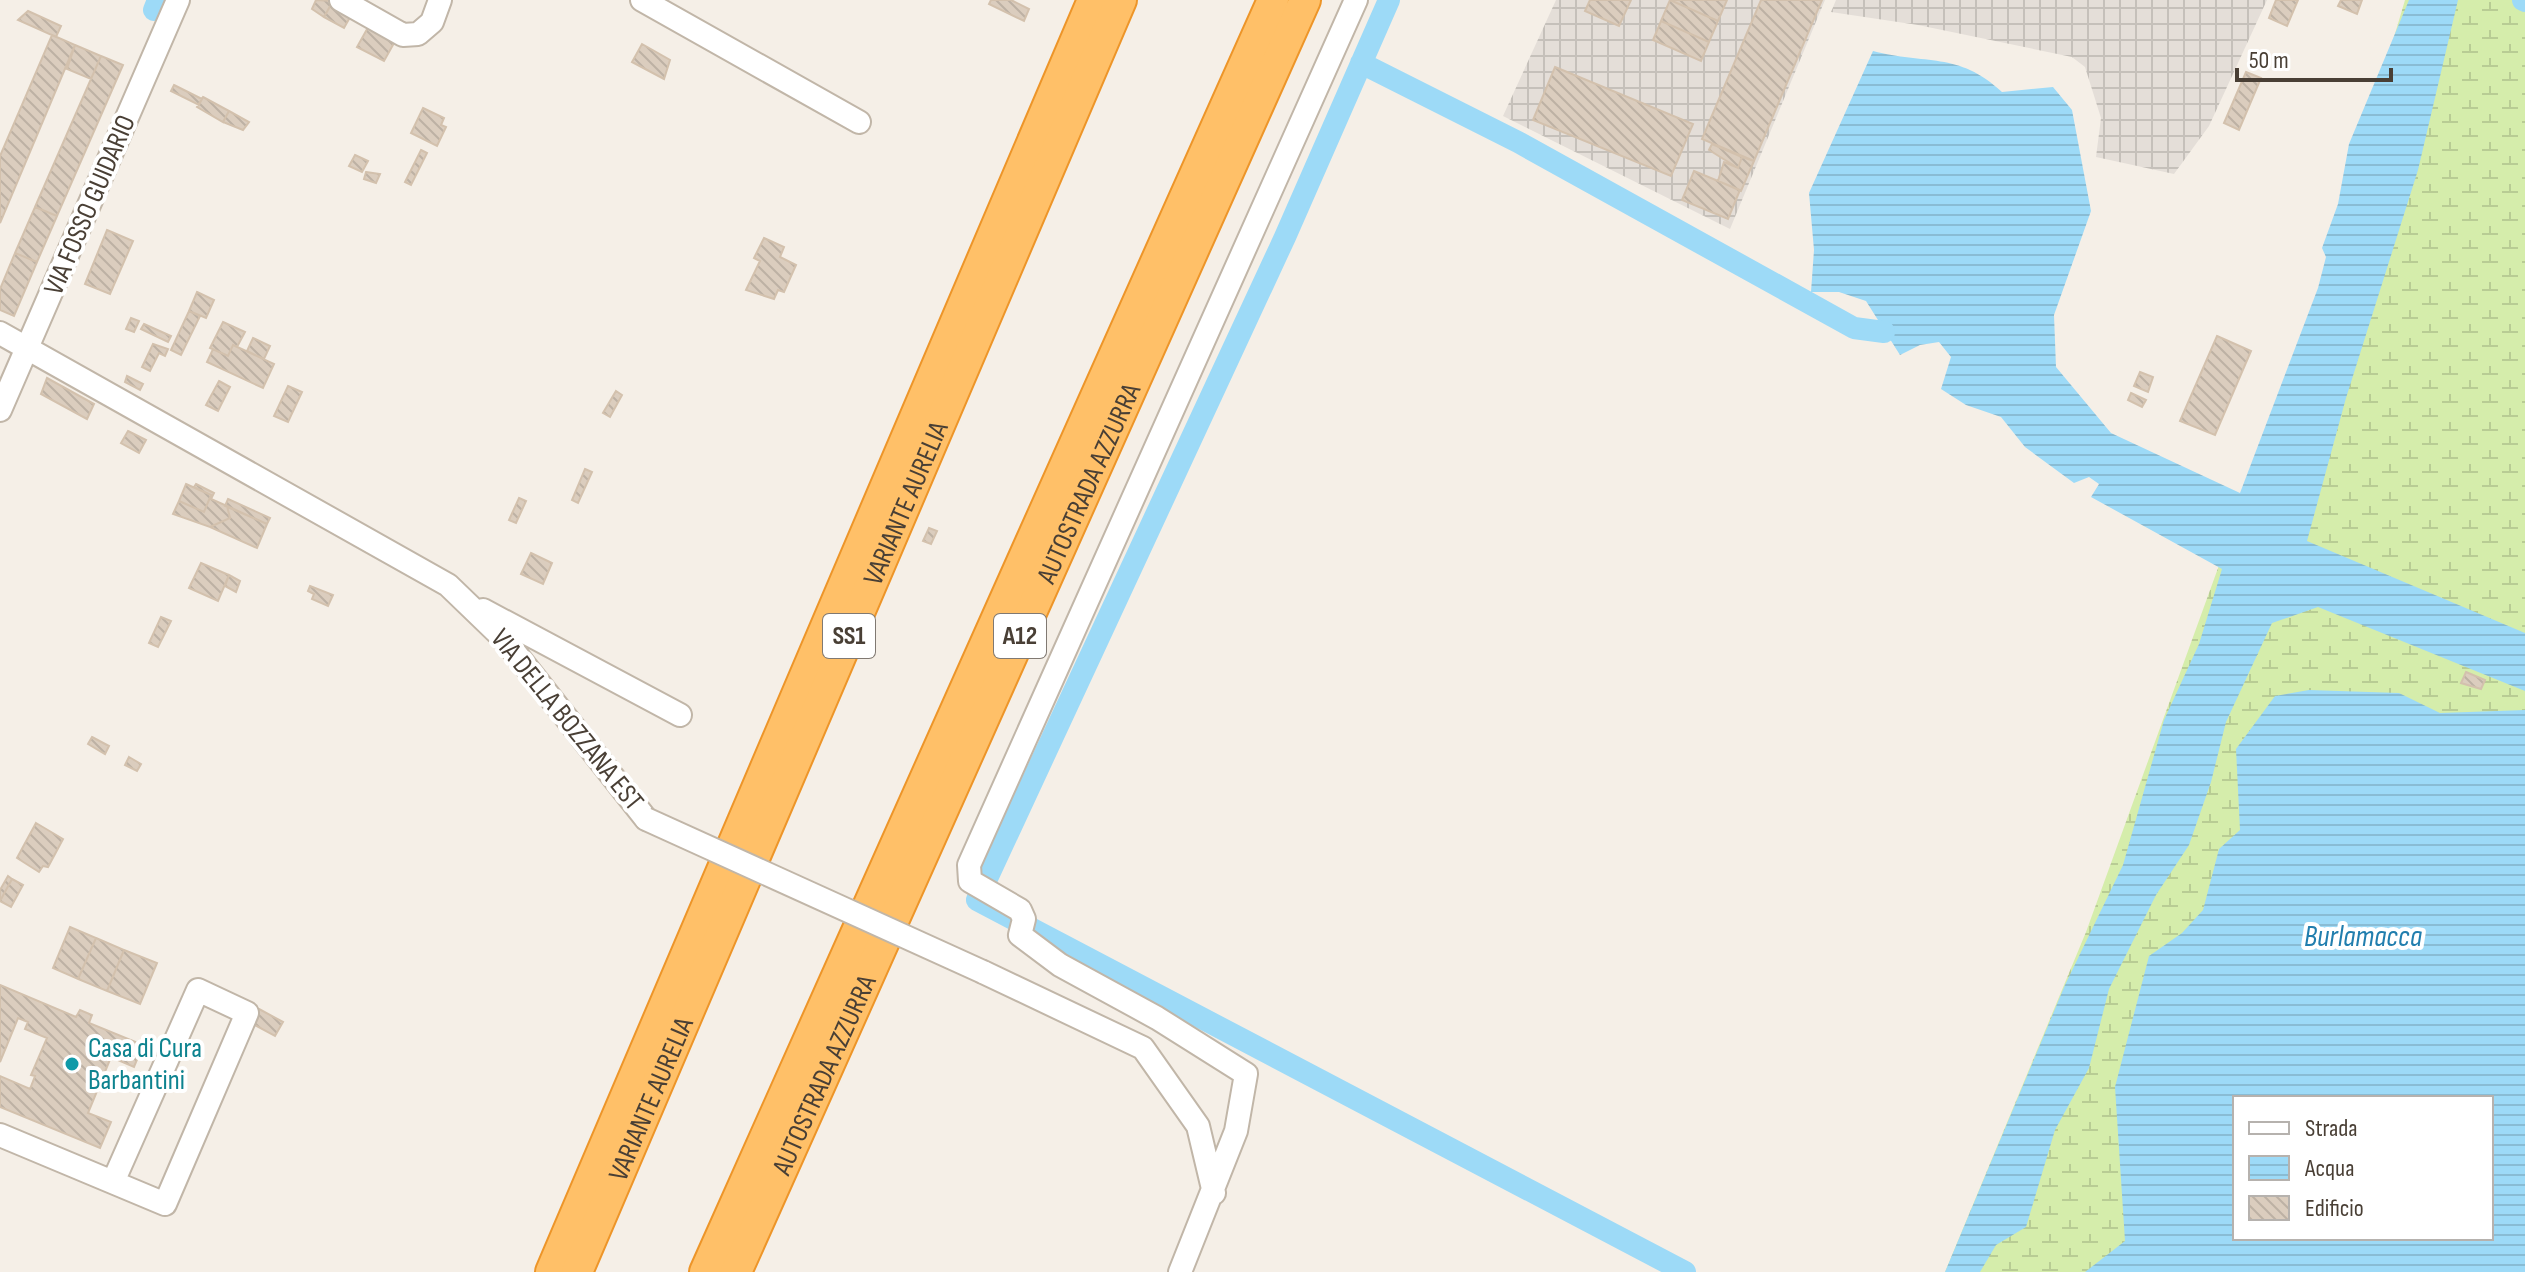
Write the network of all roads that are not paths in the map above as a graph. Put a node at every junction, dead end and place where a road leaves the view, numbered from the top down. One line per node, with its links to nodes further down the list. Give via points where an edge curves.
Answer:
1 (178, 0): 12 (street, VIA FOSSO GUIDARIO)
2 (341, 0): 3 (street, via 403,35 418,34 432,22)
3 (440, 0)
4 (642, 0): 10 (street)
5 (1093, 0): 19 (highway, VARIANTE AURELIA / SS1)
6 (1121, 0): 20 (highway, VARIANTE AURELIA / SS1)
7 (1273, 0): 21 (highway, AUTOSTRADA AZZURRA / A12)
8 (1305, 0): 22 (highway, AUTOSTRADA AZZURRA / A12)
9 (1356, 0): 18 (street, via 969,865 970,881 1020,910 1022,927 1060,965 1246,1074 1236,1131)
10 (859, 122)
11 (0, 333): 12 (street, VIA DELLA BOZZANA EST)
12 (29, 348): 13 (street, VIA FOSSO GUIDARIO); 14 (street, VIA DELLA BOZZANA EST, via 448,585)
13 (0, 410)
14 (471, 604): 15 (street); 18 (street, VIA DELLA BOZZANA EST, bridge, via 646,819 1143,1048 1198,1126)
15 (680, 715)
16 (0, 1135): 17 (street)
17 (113, 1182): 17 (street, via 165,1204 247,1013 198,990)
18 (1214, 1193): 23 (street)
19 (551, 1272)
20 (577, 1272)
21 (705, 1272)
22 (736, 1272)
23 (1180, 1272)

